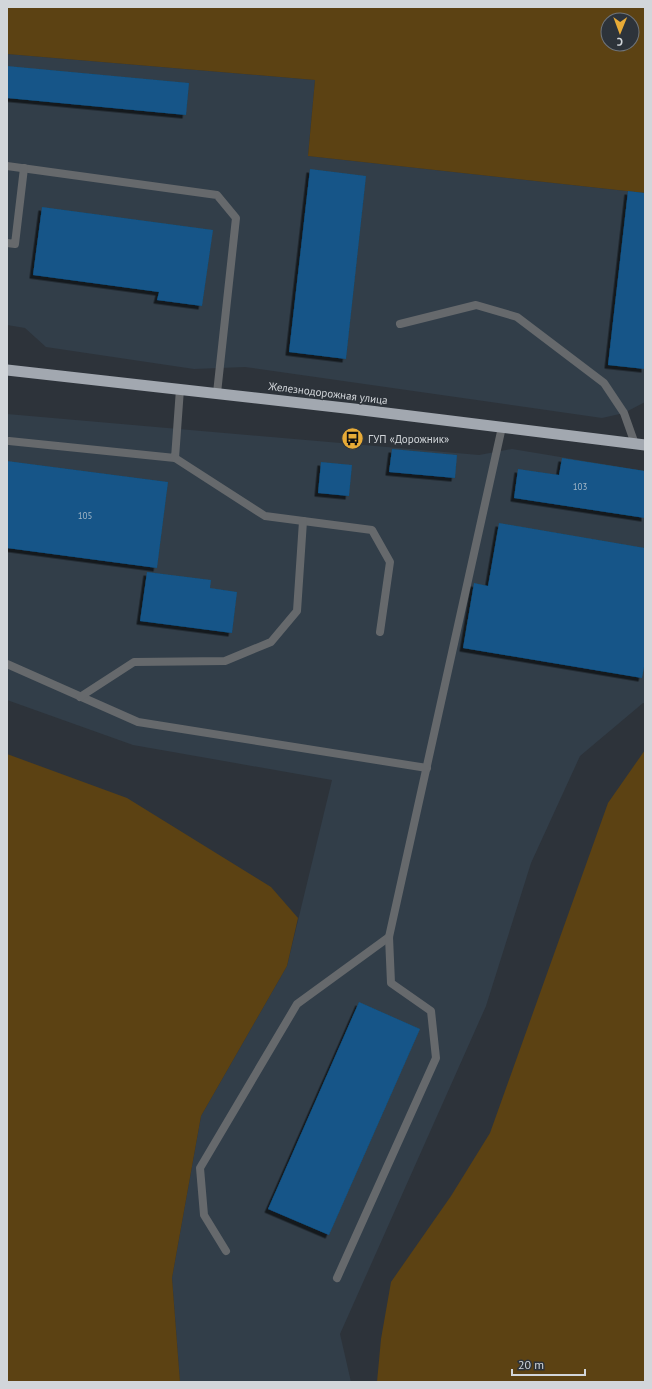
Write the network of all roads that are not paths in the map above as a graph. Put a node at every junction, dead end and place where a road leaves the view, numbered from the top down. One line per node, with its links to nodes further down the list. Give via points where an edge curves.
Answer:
1 (7, 166): 2 (lane)
2 (24, 168): 3 (lane, via 15,244); 7 (lane, via 217,195 236,218)
3 (7, 243)
4 (400, 324): 10 (lane, via 476,305 517,317 604,383 624,413)
5 (7, 370): 6 (highway, Железнодорожная улица)
6 (180, 389): 7 (highway, Железнодорожная улица); 11 (lane)
7 (217, 393): 8 (highway, Железнодорожная улица)
8 (502, 428): 10 (highway, Железнодорожная улица); 16 (lane)
9 (9, 441): 11 (lane)
10 (640, 445)
11 (175, 458): 12 (lane, via 265,516)
12 (303, 521): 13 (lane, via 372,530 390,562); 15 (lane, via 297,611 271,642 226,661 134,662)
13 (380, 632)
14 (7, 664): 15 (lane)
15 (80, 697): 16 (lane, via 138,722)
16 (427, 768): 17 (lane)
17 (390, 937): 18 (lane, via 297,1004 200,1168 204,1215); 19 (lane, via 391,983 431,1011 436,1058)
18 (226, 1251)
19 (337, 1278)

